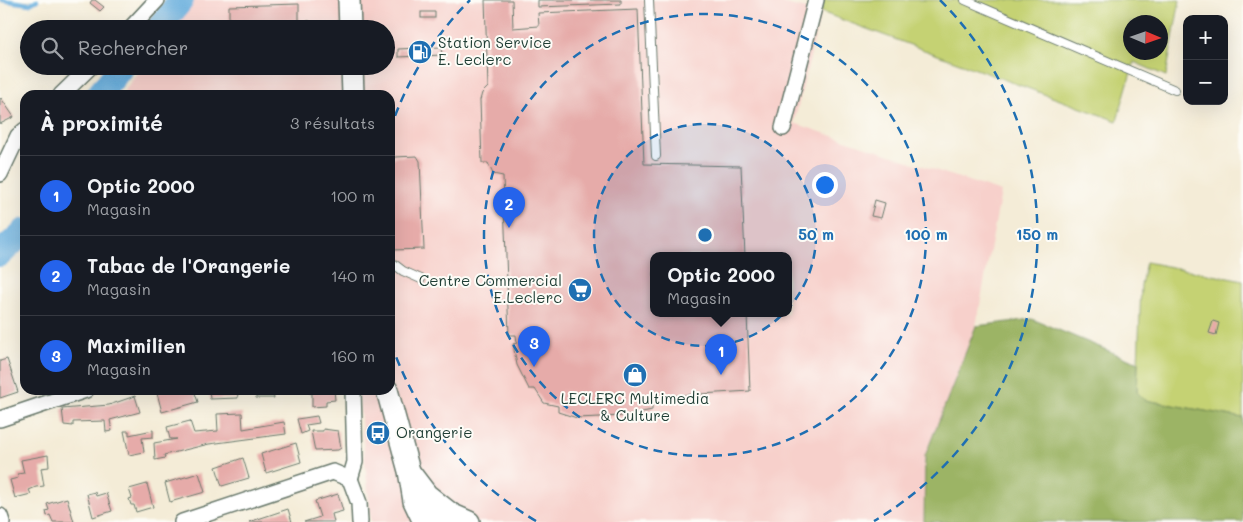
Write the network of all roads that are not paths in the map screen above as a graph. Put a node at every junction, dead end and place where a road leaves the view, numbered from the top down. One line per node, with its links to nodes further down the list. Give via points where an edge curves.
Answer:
1 (156, 0): 6 (street)
2 (349, 0): 7 (main road)
3 (649, 0): 15 (lane)
4 (816, 0): 13 (street)
5 (965, 0): 12 (lane)
6 (138, 20)
7 (350, 20)
8 (82, 75): 10 (street)
9 (352, 75): 11 (main road)
10 (66, 90)
11 (353, 90)
12 (1175, 90)
13 (783, 128)
14 (20, 134): 16 (street)
15 (656, 156)
16 (0, 174)
17 (395, 265): 18 (lane)
18 (421, 279)
19 (71, 395): 22 (street)
20 (353, 395): 24 (street, via 356,462)
21 (388, 395): 23 (main road)
22 (0, 418)
23 (409, 471): 26 (main road, via 427,495); 30 (main road, via 414,501)
24 (350, 479): 28 (street, via 333,472); 29 (street, via 358,502)
25 (0, 516): 27 (street)
26 (460, 518): 30 (main road, via 437,515)
27 (2, 522)
28 (182, 522)
29 (360, 522)
30 (425, 522)

